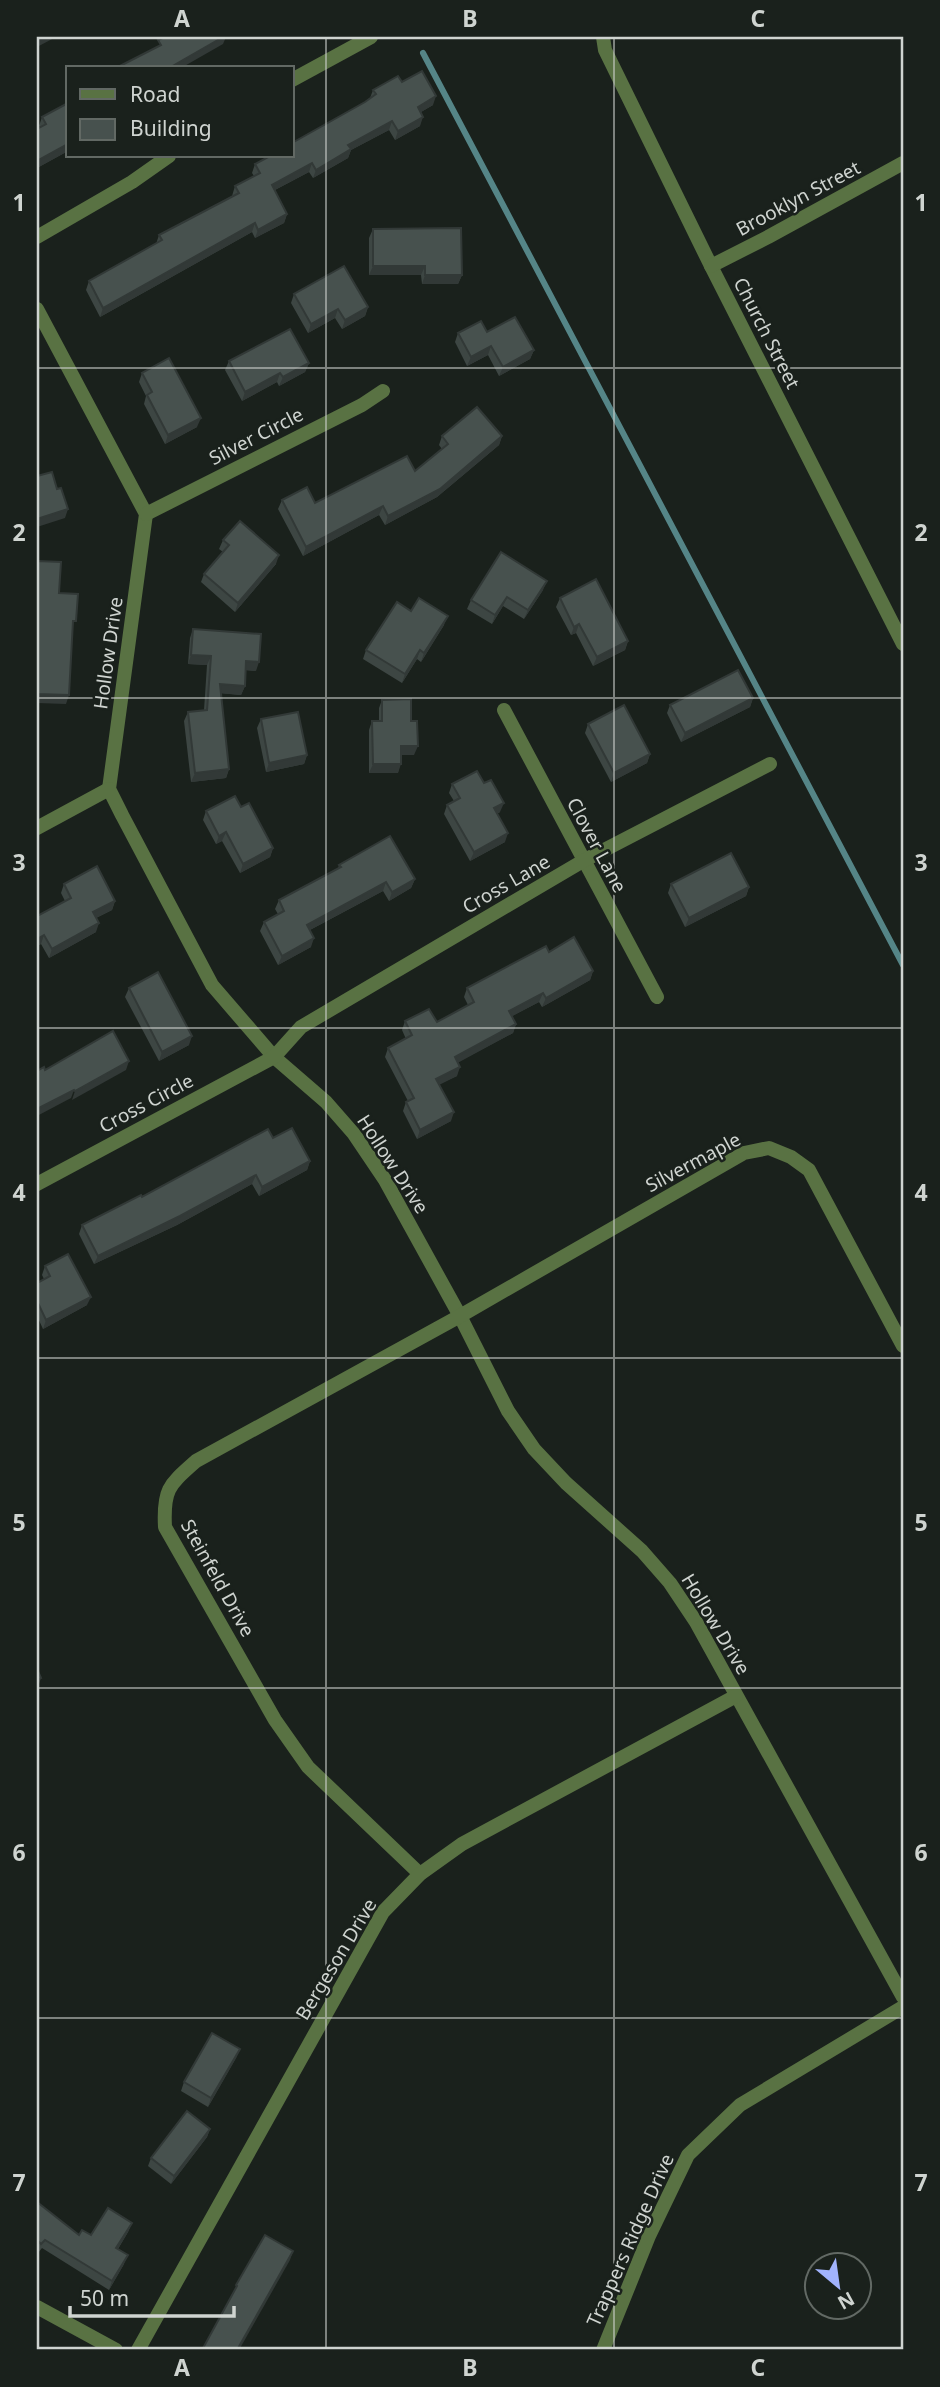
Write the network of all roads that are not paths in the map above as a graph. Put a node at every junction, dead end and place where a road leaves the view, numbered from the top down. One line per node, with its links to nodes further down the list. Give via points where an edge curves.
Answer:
1 (371, 37): 3 (street)
2 (603, 37): 7 (street, Church Street)
3 (294, 79)
4 (166, 158): 6 (street)
5 (903, 163): 7 (street, Brooklyn Street)
6 (37, 237)
7 (711, 265): 11 (street, Church Street)
8 (37, 309): 10 (street)
9 (383, 391): 10 (street, Silver Circle)
10 (146, 514): 14 (street, Hollow Drive)
11 (903, 644)
12 (504, 710): 16 (street, Clover Lane)
13 (770, 764): 16 (street, Cross Lane)
14 (109, 789): 15 (street); 18 (street, Hollow Drive, via 212,985)
15 (37, 828)
16 (583, 861): 17 (street, Clover Lane); 18 (street, Cross Lane, via 301,1027)
17 (657, 997)
18 (274, 1057): 19 (street, Cross Circle); 20 (street, Hollow Drive, via 355,1134)
19 (37, 1184)
20 (460, 1316): 21 (street, Silvermaple, via 744,1153 769,1148 809,1170); 22 (street, Hollow Drive, via 508,1411 534,1449 670,1583); 23 (street, Steinfeld Drive, via 196,1461 173,1482 164,1502 165,1527 282,1729 308,1766)
21 (903, 1346)
22 (736, 1696): 23 (street, Bergeson Drive, via 462,1844); 24 (street, Hollow Drive)
23 (420, 1874): 28 (street, Bergeson Drive, via 383,1912)
24 (903, 1997)
25 (903, 2007): 29 (street, Trappers Ridge Drive, via 740,2105 688,2155)
26 (37, 2307): 27 (street)
27 (116, 2350)
28 (138, 2350)
29 (603, 2350)

